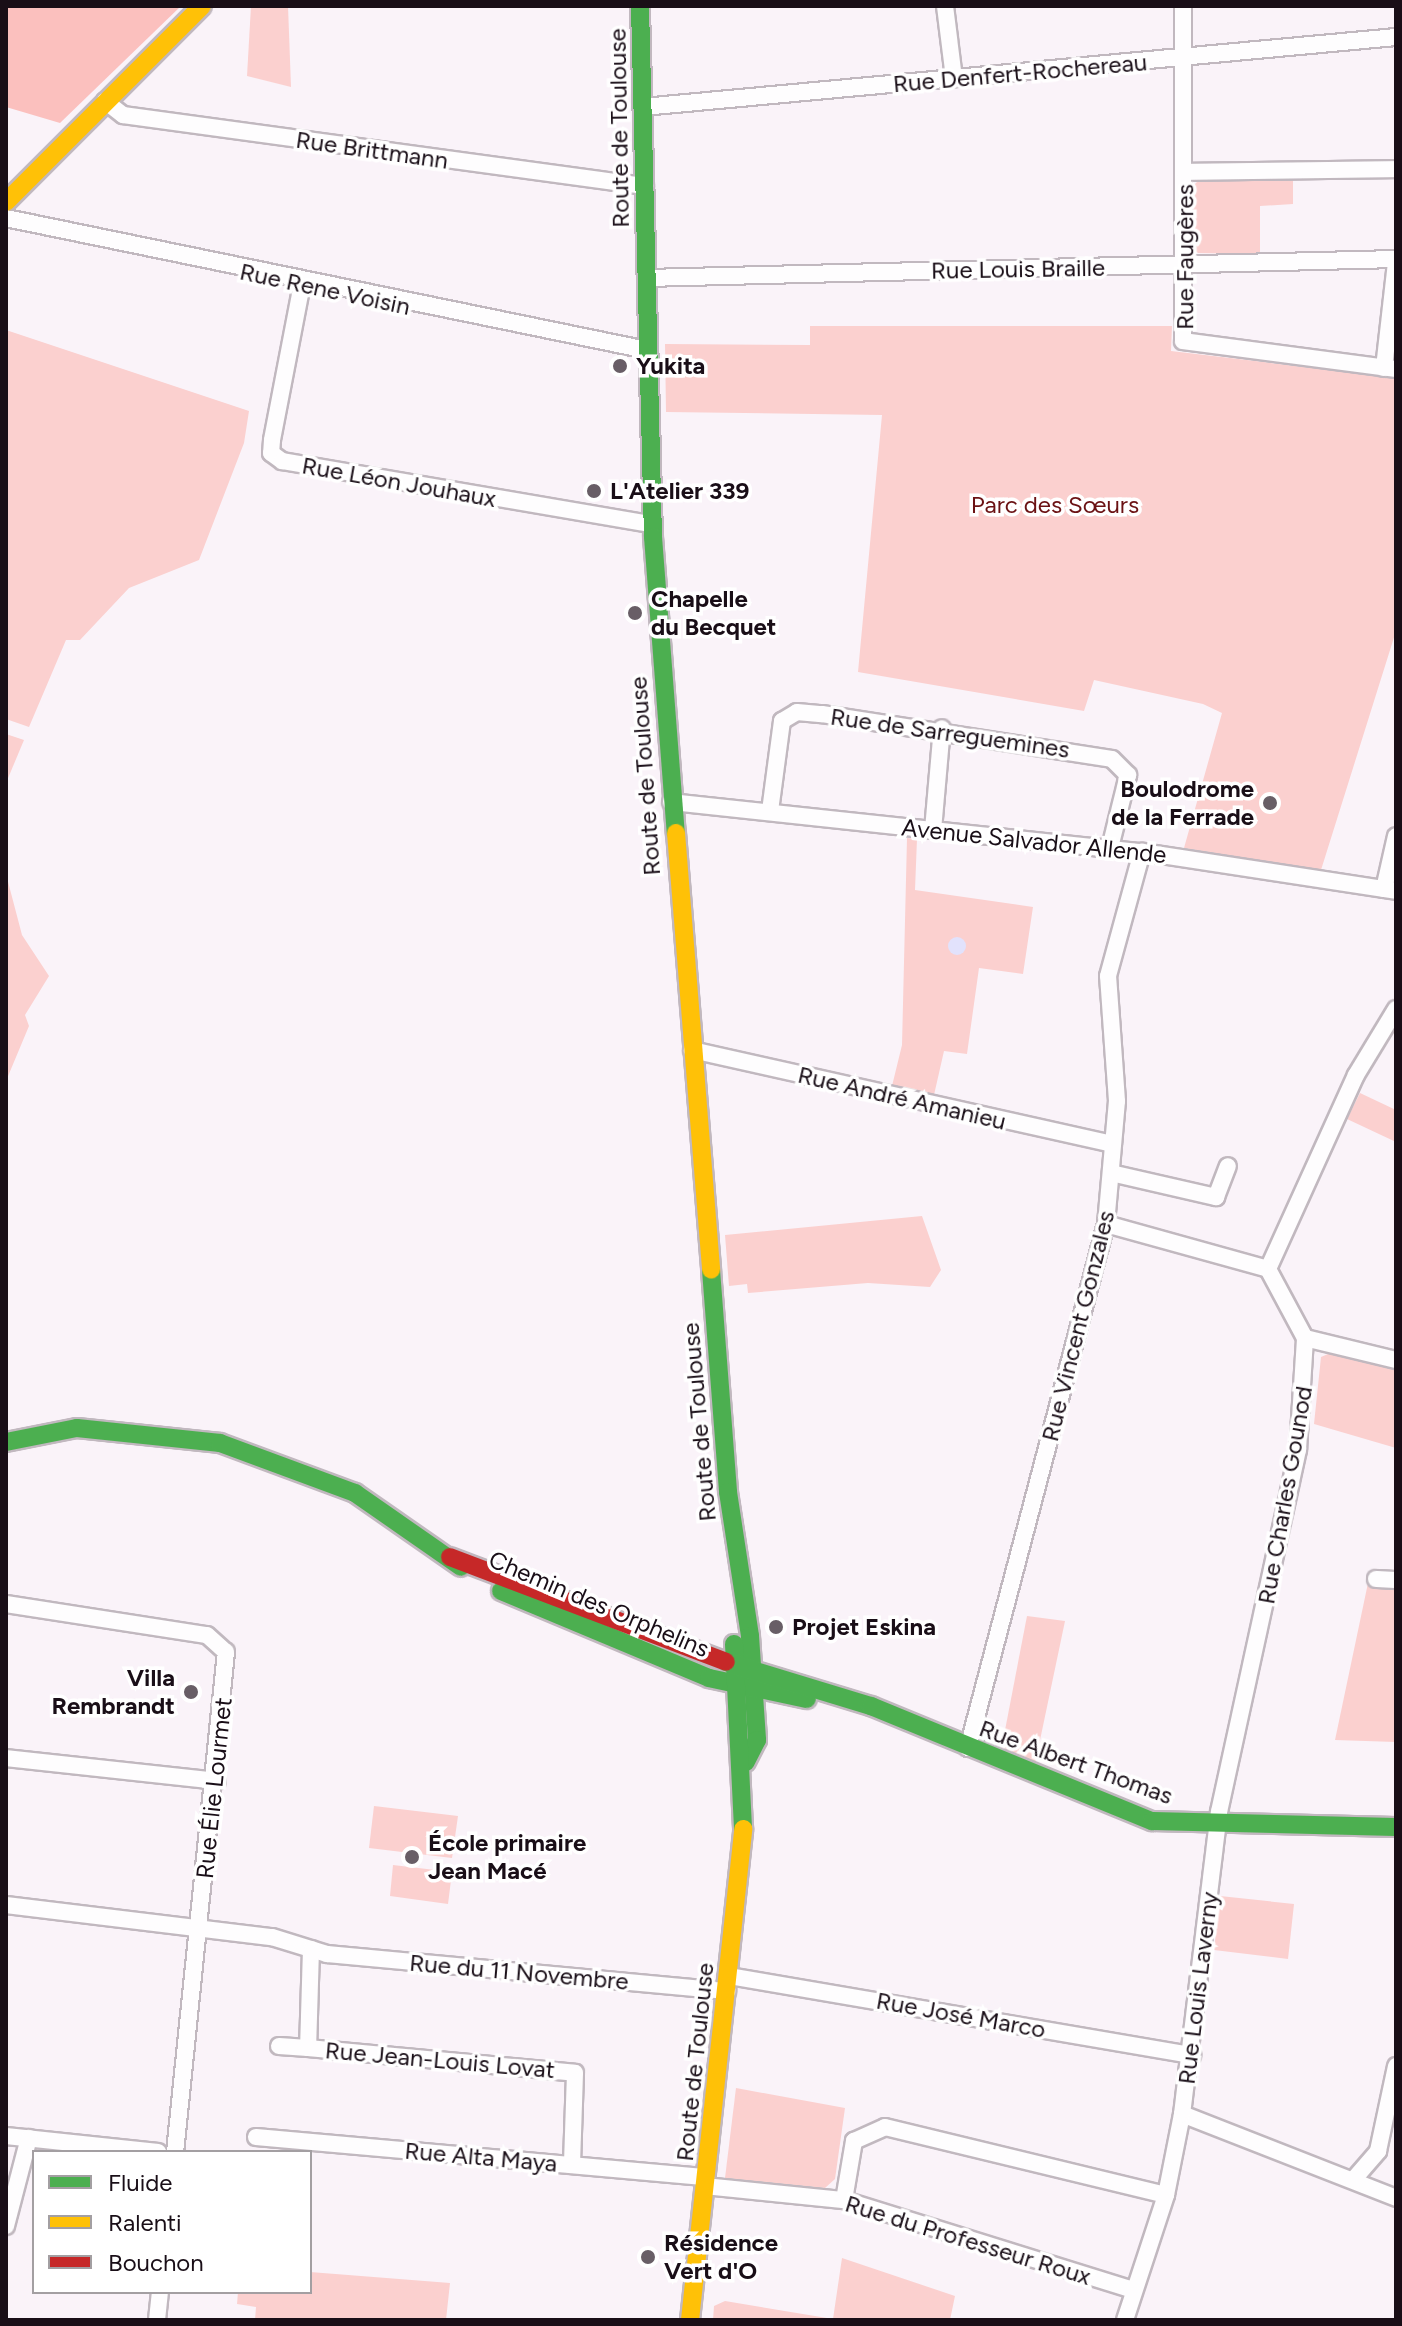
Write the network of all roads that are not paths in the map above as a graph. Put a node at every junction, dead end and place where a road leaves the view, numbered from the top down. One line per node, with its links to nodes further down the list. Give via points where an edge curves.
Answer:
1 (202, 6): 8 (main road)
2 (640, 6): 9 (main road, Route de Toulouse)
3 (945, 6): 7 (street)
4 (1183, 6): 6 (street, Rue Faugères)
5 (1396, 37): 6 (street, Rue Denfert-Rochereau)
6 (1184, 58): 7 (street, Rue Denfert-Rochereau); 11 (street, Rue Faugères)
7 (954, 78): 9 (street, Rue Denfert-Rochereau)
8 (105, 101): 12 (street, Rue Brittmann, via 123,115); 13 (main road)
9 (643, 107): 12 (main road, Route de Toulouse)
10 (1396, 169): 11 (street)
11 (1185, 172): 16 (street, Rue Faugères)
12 (645, 186): 17 (main road, Route de Toulouse)
13 (8, 196)
14 (6, 218): 18 (street, Rue Rene Voisin)
15 (1395, 261): 16 (street, Rue Louis Braille); 20 (street, Rue Louis Braille)
16 (1183, 265): 17 (street, Rue Louis Braille); 20 (street, Rue Faugères, via 1181,335 1188,345)
17 (646, 278): 19 (main road, Route de Toulouse)
18 (302, 284): 19 (street, Rue Rene Voisin); 21 (street, Rue Léon Jouhaux, via 272,440 271,453 282,461)
19 (647, 350): 21 (main road, Route de Toulouse)
20 (1390, 368)
21 (652, 524): 23 (main road, Route de Toulouse)
22 (942, 728): 24 (street, Rue de Sarreguemines, via 791,713 779,727); 25 (street); 27 (street, Rue de Sarreguemines, via 1124,765 1128,775)
23 (671, 802): 24 (street, Avenue Salvador Allende); 31 (main road, Route de Toulouse)
24 (770, 811): 25 (street, Avenue Salvador Allende)
25 (933, 830): 27 (street, Avenue Salvador Allende)
26 (1396, 836): 29 (street)
27 (1110, 848): 28 (street, Avenue Salvador Allende)
28 (1142, 852): 29 (street, Avenue Salvador Allende); 32 (street, Rue Vincent Gonzales, via 1108,976)
29 (1390, 890)
30 (1396, 1009): 36 (street, via 1356,1075)
31 (692, 1050): 32 (street, Rue André Amanieu); 44 (main road, Route de Toulouse, via 734,1541 743,1558)
32 (1113, 1144): 34 (street, Rue Vincent Gonzales)
33 (1228, 1166): 34 (street, via 1216,1197)
34 (1111, 1173): 35 (street, Rue Vincent Gonzales)
35 (1106, 1224): 36 (street); 48 (street, Rue Vincent Gonzales)
36 (1268, 1269): 37 (street)
37 (1305, 1338): 38 (street); 52 (street, Rue Charles Gounod, via 1296,1465)
38 (1396, 1360)
39 (6, 1442): 40 (main road, Chemin des Orphelins, via 77,1428 220,1443 355,1493)
40 (450, 1557): 44 (main road, Chemin des Orphelins); 45 (main road, Chemin des Orphelins, via 496,1588)
41 (1376, 1579): 42 (street)
42 (1396, 1580)
43 (6, 1604): 51 (street, Rue Élie Lourmet, via 216,1639 227,1659)
44 (744, 1667): 45 (main road, Route de Toulouse); 46 (main road, Route de Toulouse); 47 (main road, Rue Albert Thomas)
45 (735, 1685): 46 (main road, Chemin des Orphelins); 50 (main road, Route de Toulouse)
46 (754, 1689): 47 (main road, Rue Albert Thomas); 50 (main road, Route de Toulouse, via 757,1740)
47 (889, 1718): 48 (main road, Rue Albert Thomas)
48 (968, 1748): 52 (main road, Rue Albert Thomas, via 1152,1821)
49 (6, 1758): 51 (street)
50 (746, 1762): 57 (main road, Route de Toulouse)
51 (217, 1781): 55 (street, Rue Élie Lourmet)
52 (1217, 1825): 53 (main road, Rue Albert Thomas); 60 (street, Rue Louis Laverny)
53 (1396, 1827)
54 (6, 1905): 55 (street, Rue du 11 Novembre)
55 (199, 1927): 56 (street, Rue du 11 Novembre); 67 (street, Rue Élie Lourmet)
56 (311, 1949): 57 (street, Rue du 11 Novembre); 59 (street, Rue Jean-Louis Lovat)
57 (728, 1983): 60 (street, Rue José Marco); 70 (main road, Route de Toulouse)
58 (279, 2046): 59 (street, Rue Jean-Louis Lovat)
59 (308, 2048): 68 (street, Rue Jean-Louis Lovat, via 575,2073)
60 (1192, 2055): 62 (street, Rue Louis Laverny)
61 (1396, 2066): 69 (street, via 1378,2151)
62 (1182, 2114): 69 (street, Rue Louis Laverny); 71 (street)
63 (6, 2136): 65 (street)
64 (256, 2137): 68 (street, Rue Alta Maya)
65 (29, 2138): 66 (street); 74 (street)
66 (140, 2150)
67 (175, 2150)
68 (572, 2165): 70 (street, Rue Alta Maya)
69 (1354, 2179): 72 (street, Rue Louis Laverny)
70 (706, 2181): 73 (street, Rue du Professeur Roux); 78 (main road, Route de Toulouse)
71 (1166, 2195): 73 (street, via 885,2127 854,2141); 75 (street)
72 (1396, 2198)
73 (844, 2200): 75 (street, Rue du Professeur Roux)
74 (6, 2226)
75 (1133, 2290): 79 (street)
76 (160, 2294): 77 (street)
77 (157, 2320)
78 (690, 2320)
79 (1125, 2320)

